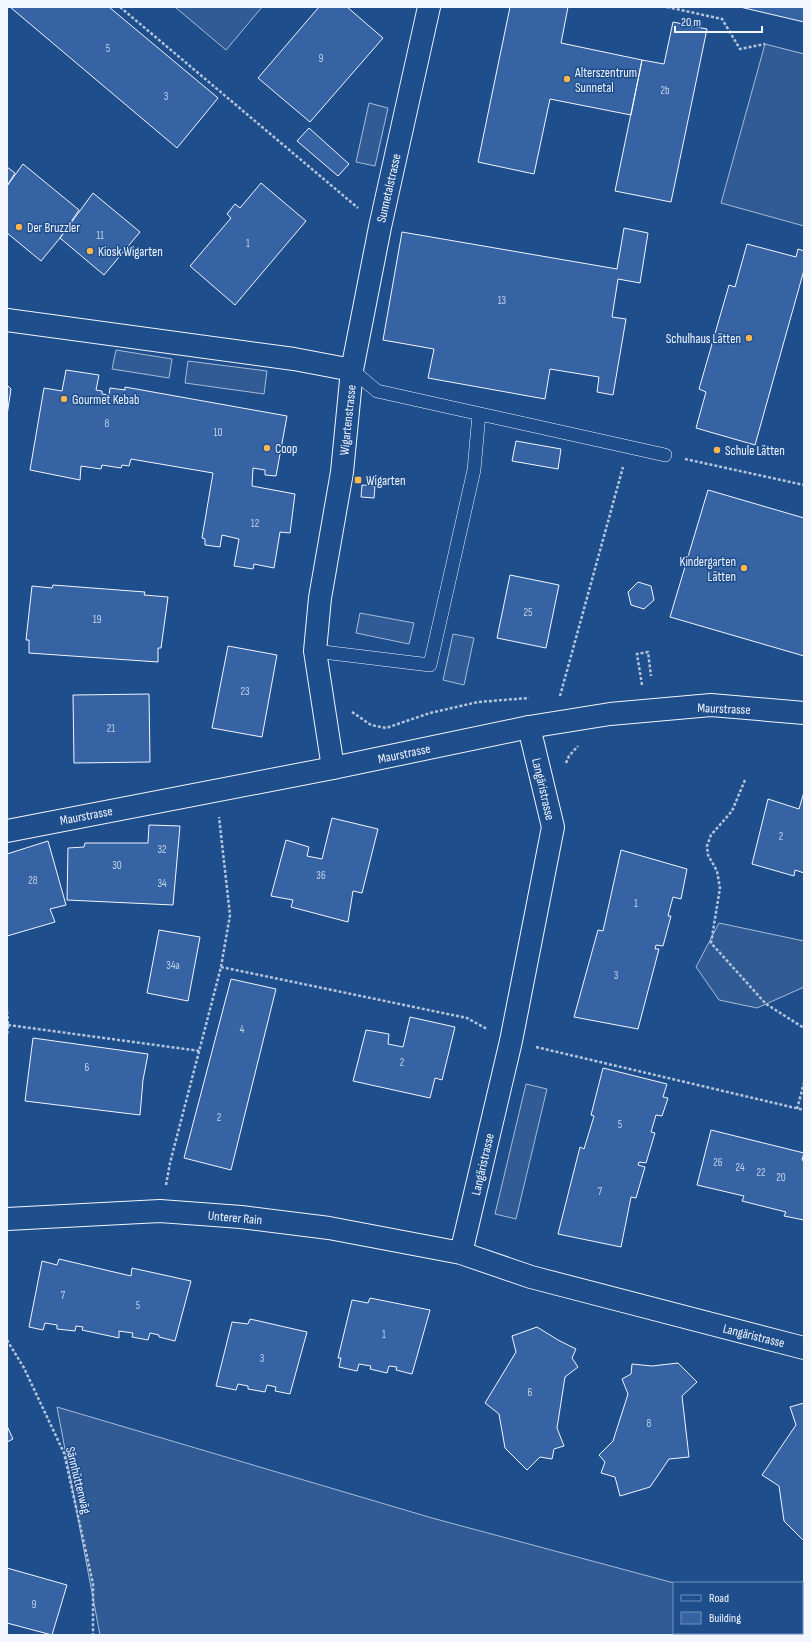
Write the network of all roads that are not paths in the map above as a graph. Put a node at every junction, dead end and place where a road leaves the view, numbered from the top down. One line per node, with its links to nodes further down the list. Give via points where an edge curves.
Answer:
1 (429, 7): 3 (street, Sunnetalstrasse, via 380,226)
2 (7, 320): 3 (street, Wigartenstrasse, via 294,359)
3 (352, 370): 4 (lane, via 377,391); 6 (street, Wigartenstrasse, via 342,472 320,598)
4 (479, 414): 5 (lane); 6 (lane, via 474,470 430,665)
5 (665, 455)
6 (315, 651): 9 (street, Wigartenstrasse)
7 (804, 713): 8 (street, Maurstrasse, via 711,705 610,714)
8 (529, 727): 9 (street, Maurstrasse); 12 (street, Langäristrasse, via 553,827 511,1041)
9 (333, 768): 10 (street, Maurstrasse)
10 (7, 831)
11 (7, 1219): 12 (street, Unterer Rain, via 160,1211 241,1217 329,1228)
12 (461, 1253): 13 (street, Langäristrasse, via 531,1278)
13 (804, 1348)

